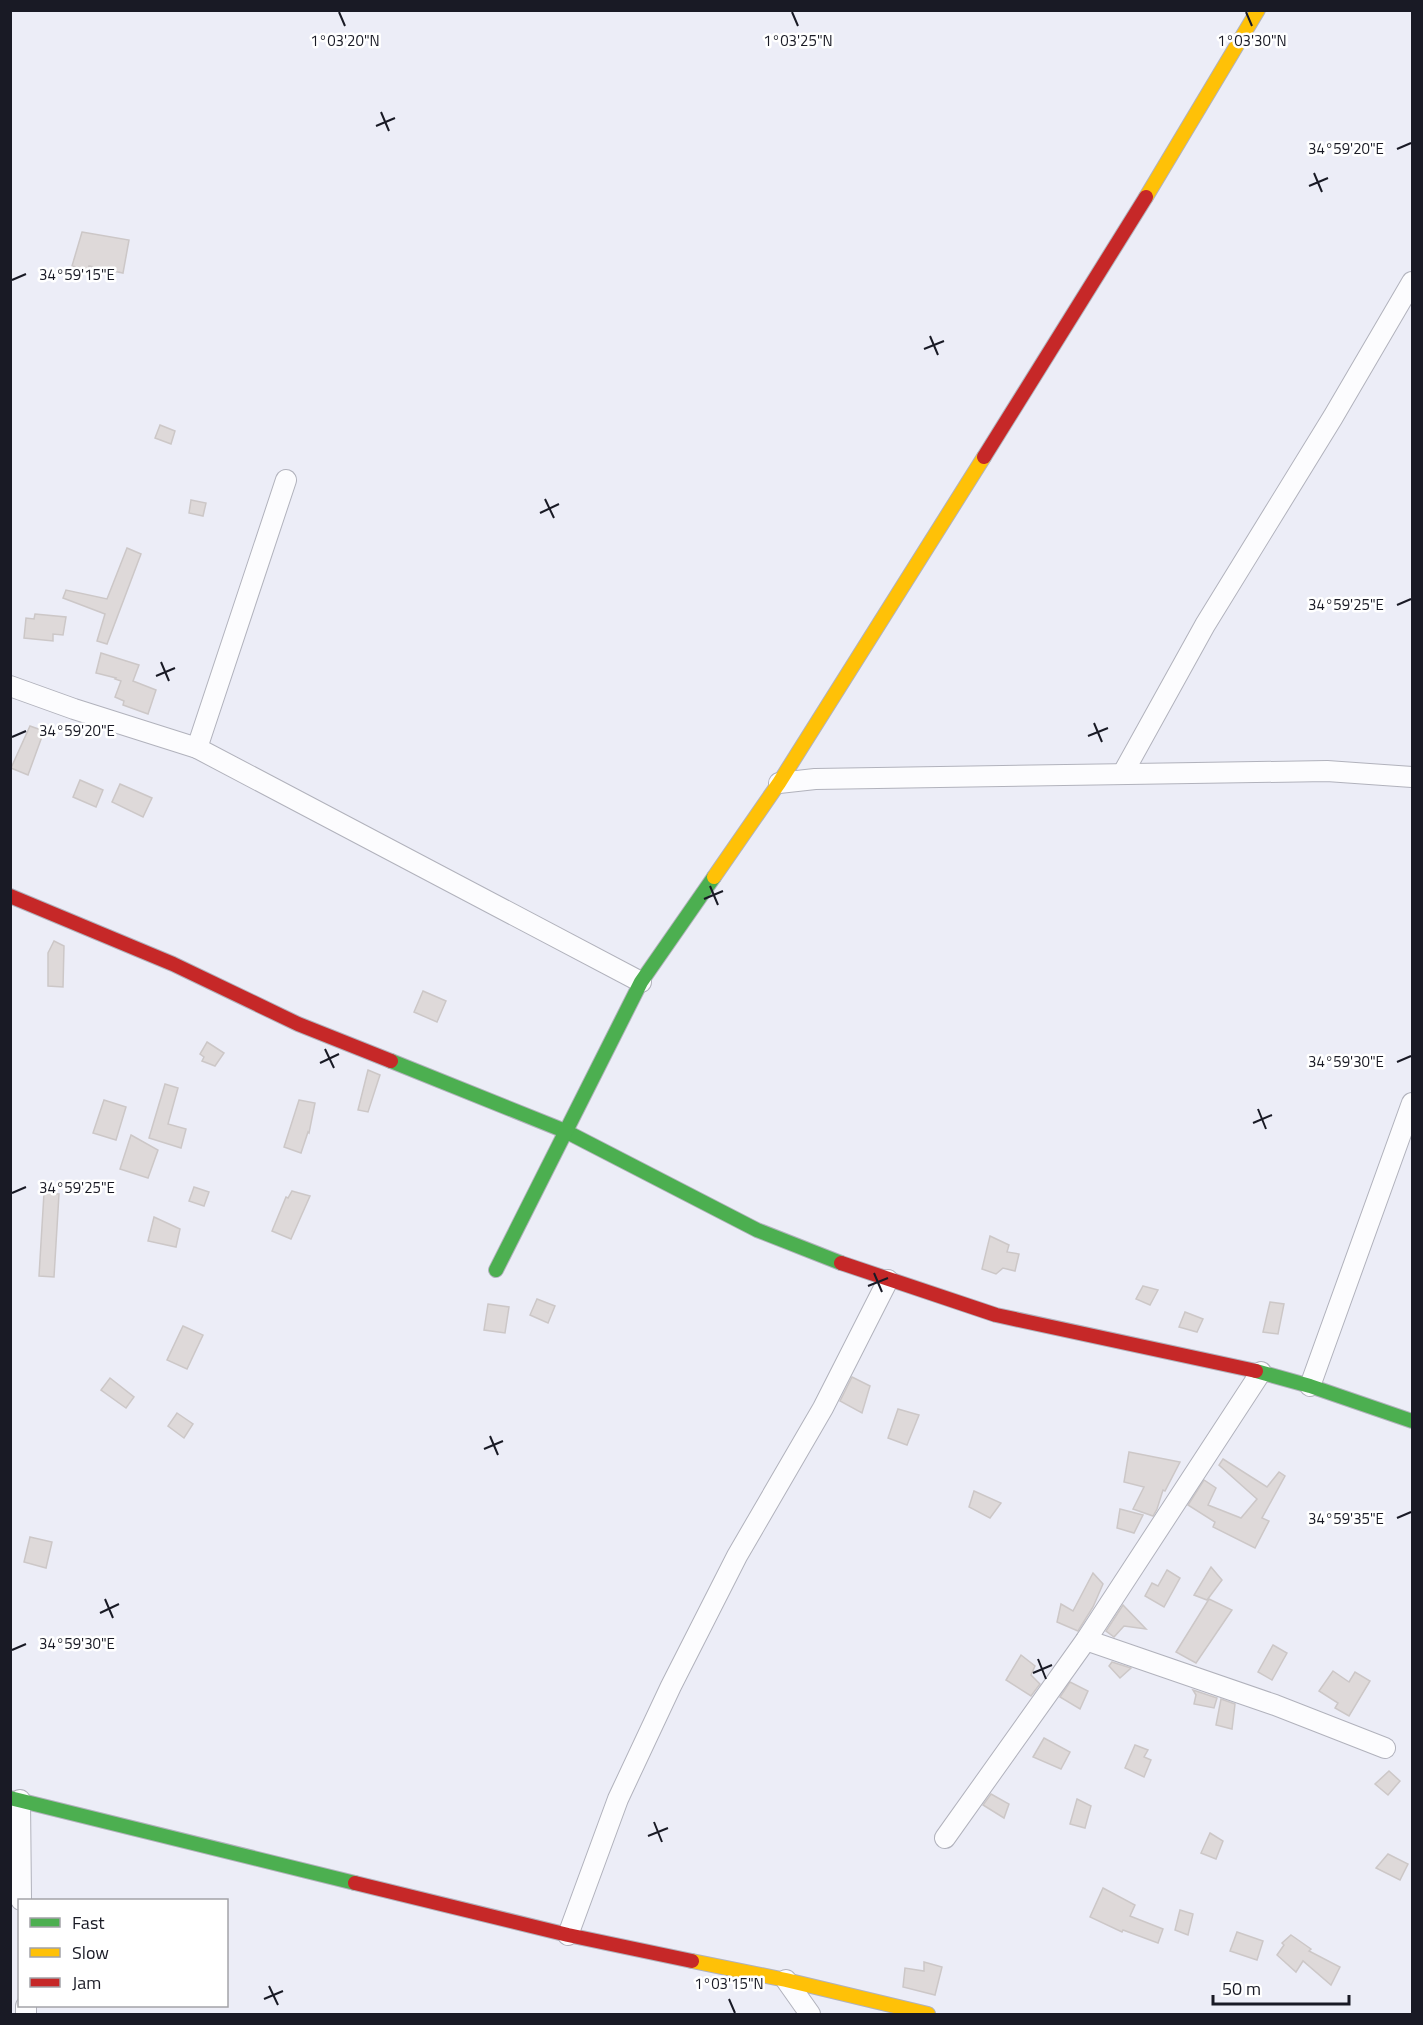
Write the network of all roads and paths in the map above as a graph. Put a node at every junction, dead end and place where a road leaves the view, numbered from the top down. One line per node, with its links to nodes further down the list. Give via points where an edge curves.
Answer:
1 (1258, 10): 8 (street, via 1117,245)
2 (1413, 282): 6 (street, via 1205,625)
3 (286, 480): 5 (street)
4 (10, 686): 5 (street)
5 (197, 748): 10 (street)
6 (1123, 773): 7 (street, via 1327,771); 8 (street)
7 (1413, 777)
8 (779, 783): 10 (street)
9 (10, 896): 12 (street, via 173,964 298,1024)
10 (640, 982): 12 (street)
11 (1413, 1103): 16 (street)
12 (565, 1131): 13 (street); 14 (street, via 757,1230)
13 (496, 1270)
14 (888, 1280): 15 (street, via 996,1315); 23 (street, via 823,1408 737,1556 671,1686 618,1799)
15 (1261, 1372): 16 (street); 18 (street)
16 (1310, 1386): 17 (street)
17 (1413, 1421)
18 (1086, 1640): 19 (street, via 1275,1704); 21 (street)
19 (1385, 1748)
20 (15, 1799): 22 (street); 23 (street)
21 (945, 1838)
22 (21, 1899)
23 (568, 1935): 24 (street)
24 (786, 1980): 25 (street); 26 (street)
25 (810, 2014)
26 (928, 2014)

